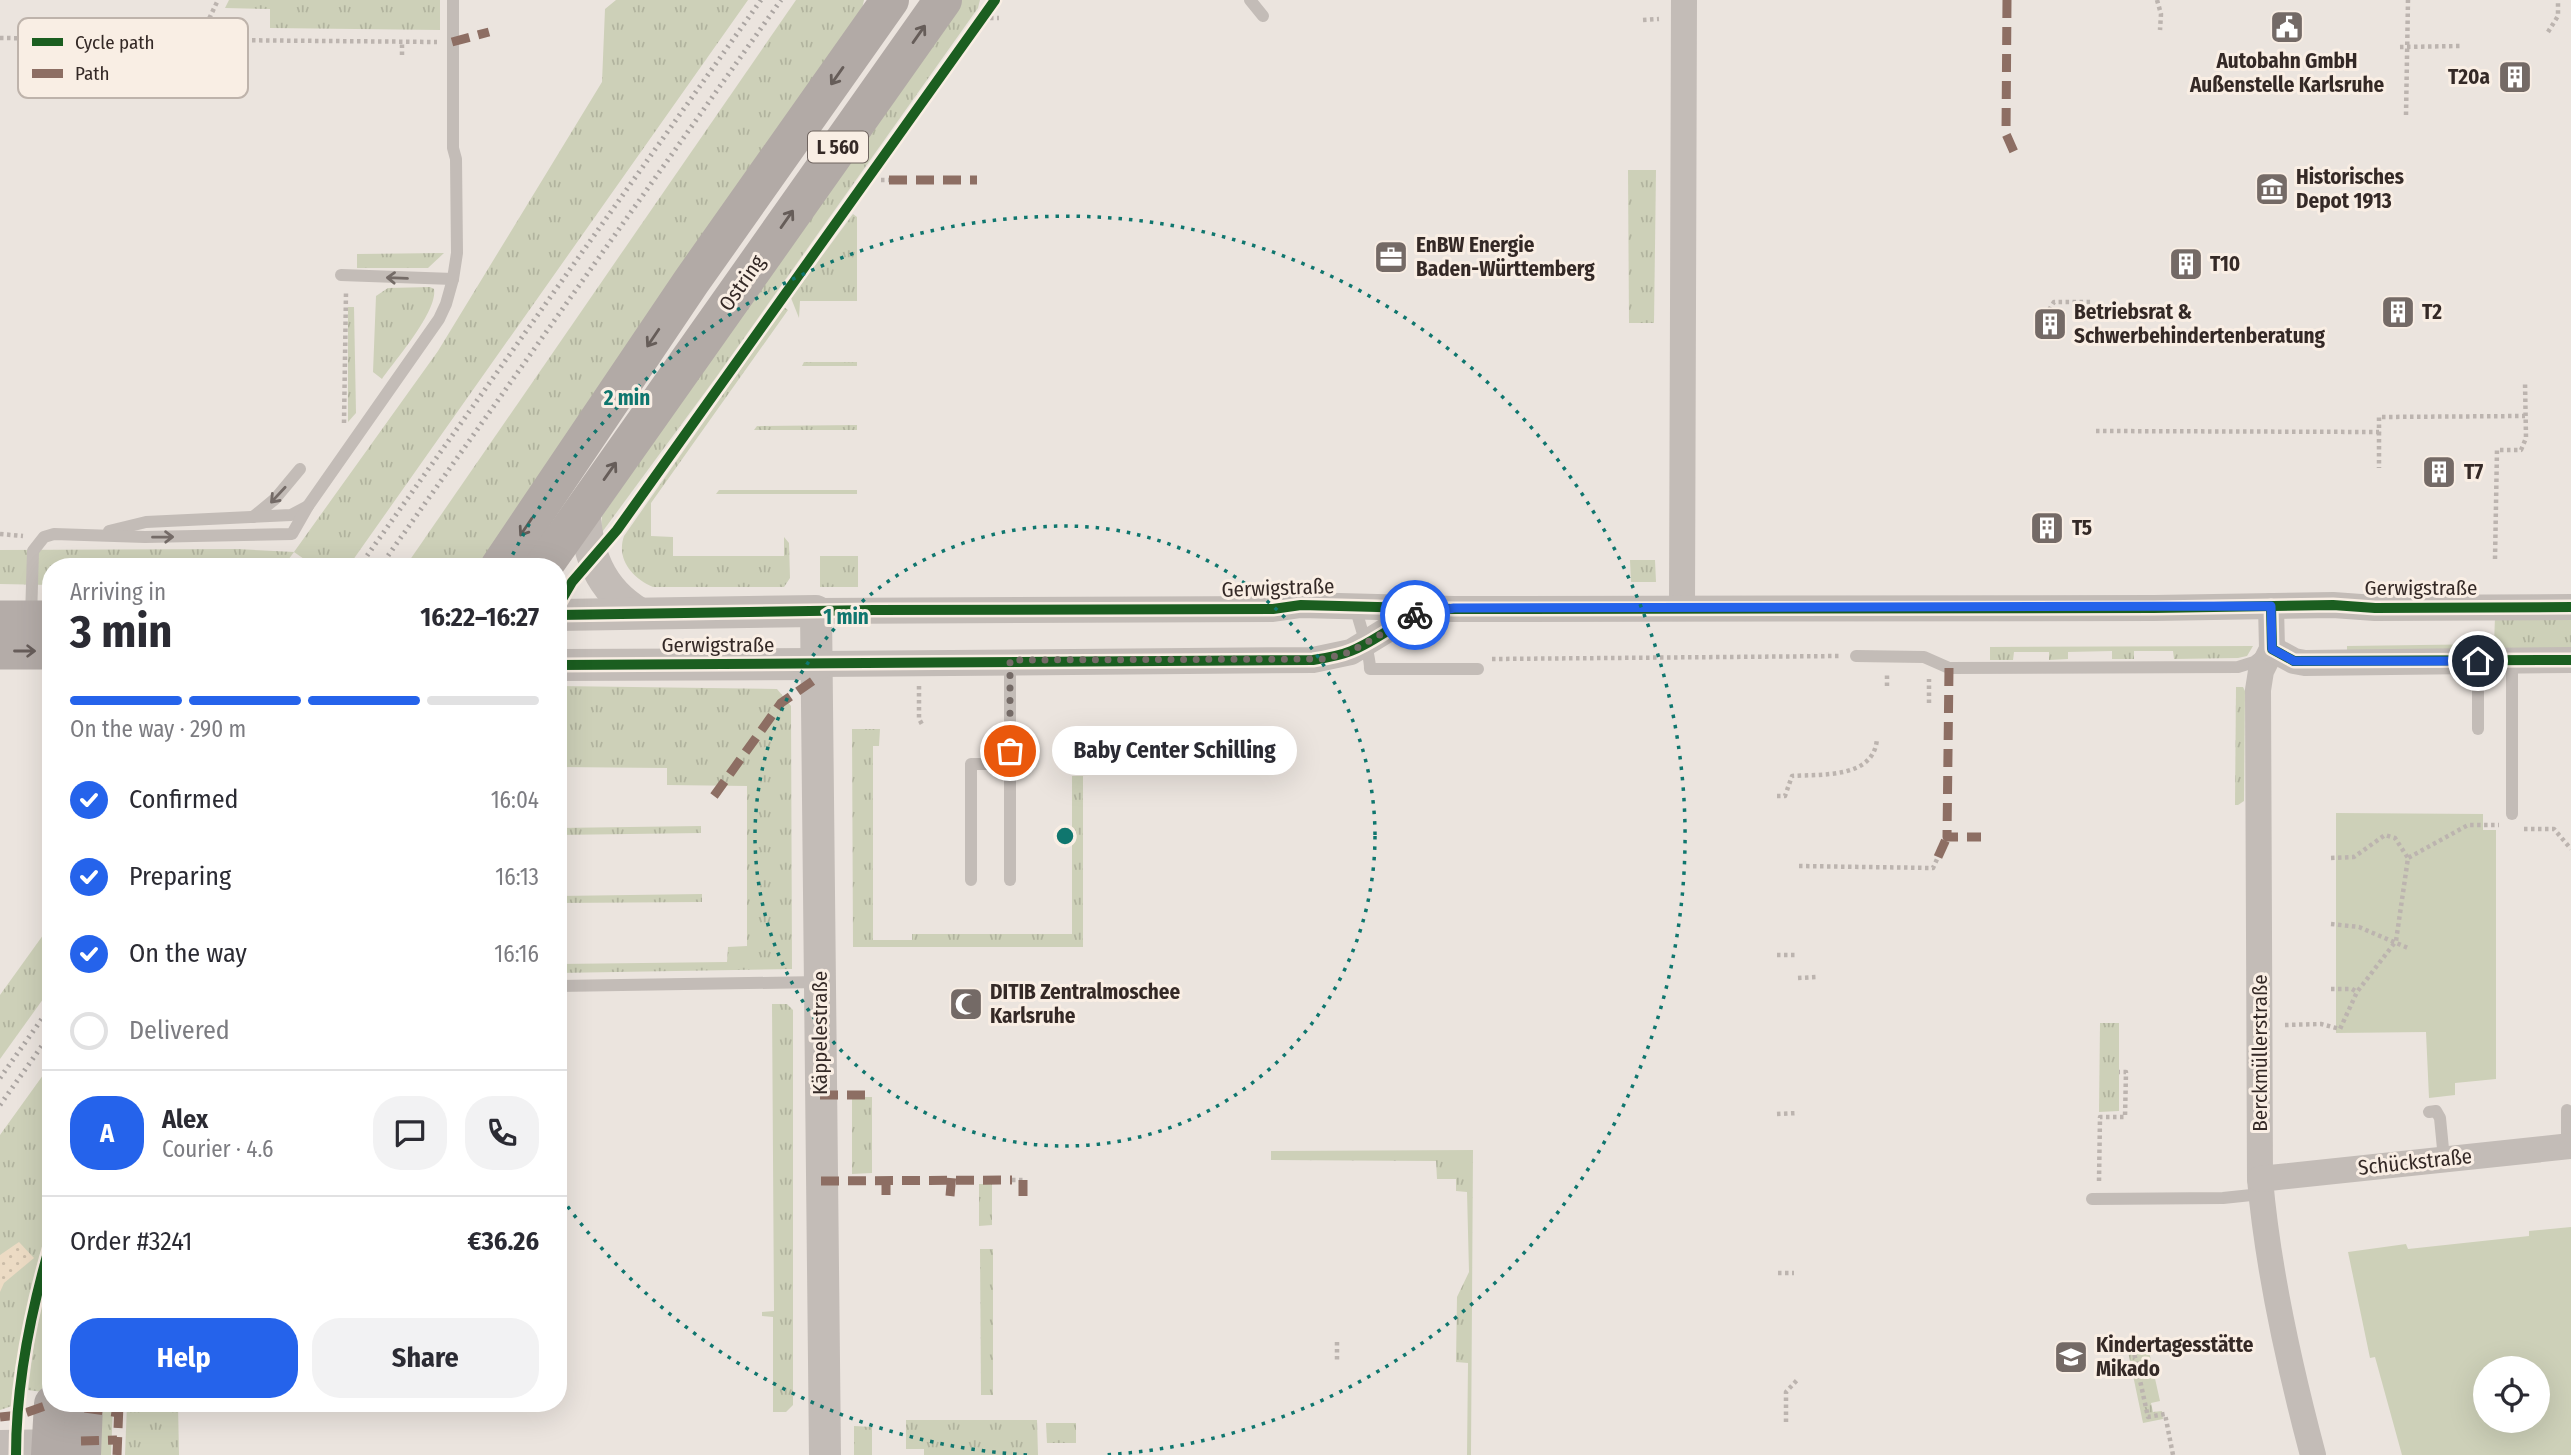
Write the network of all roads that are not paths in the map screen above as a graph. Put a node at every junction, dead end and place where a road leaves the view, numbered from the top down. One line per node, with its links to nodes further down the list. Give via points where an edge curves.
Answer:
1 (453, 0): 8 (lane, via 457,253)
2 (943, 0): 11 (main road, Ostring / L 560, one-way to 2)
3 (1250, 0): 6 (lane)
4 (1684, 0): 20 (street)
5 (883, 5): 14 (main road, Ostring / L 560, one-way to 14)
6 (1263, 16)
7 (343, 276): 8 (lane, one-way to 7)
8 (453, 279): 10 (lane, via 439,319)
9 (300, 469): 12 (lane, one-way to 12)
10 (308, 506): 12 (lane, via 291,515); 13 (lane, one-way to 10, via 292,534)
11 (584, 508): 15 (main road, Ostring / L 560); 22 (street, via 588,544 601,577)
12 (253, 517): 13 (lane, via 146,522)
13 (95, 534): 24 (lane, via 54,534 37,543)
14 (505, 558)
15 (549, 558)
16 (1355, 605): 19 (street, Gerwigstraße); 21 (street, Gerwigstraße); 25 (lane, Gerwigstraße)
17 (2271, 606): 18 (street, Gerwigstraße); 20 (street, Gerwigstraße); 26 (street)
18 (2571, 607)
19 (1454, 608): 20 (street, Gerwigstraße); 25 (street, Gerwigstraße, via 1415,615)
20 (1682, 608)
21 (817, 611): 22 (street, Gerwigstraße); 34 (street, Käppelestraße)
22 (639, 614): 23 (street, Gerwigstraße)
23 (567, 615)
24 (27, 619)
25 (1364, 645): 30 (street, Gerwigstraße, via 1313,660); 36 (lane, Gerwigstraße, via 1370,669)
26 (2272, 649): 29 (lane, via 2255,662 2238,667 1949,668 1924,657); 32 (street, via 2305,663); 48 (street, Berckmüllerstraße, via 2258,690)
27 (0, 651): 28 (main road, one-way to 28)
28 (42, 651)
29 (1856, 656)
30 (1010, 660): 34 (street, Gerwigstraße); 38 (lane)
31 (2571, 660): 33 (street)
32 (2478, 661): 33 (street); 37 (lane)
33 (2512, 661): 39 (lane)
34 (818, 664): 35 (street, Gerwigstraße); 42 (street, Käppelestraße)
35 (567, 665)
36 (1478, 669)
37 (2478, 729)
38 (1010, 764): 40 (lane, via 971,764); 41 (lane)
39 (2512, 814)
40 (971, 880)
41 (1010, 880)
42 (820, 982): 43 (lane); 54 (street, Käppelestraße)
43 (567, 986)
44 (2567, 1110): 46 (lane)
45 (2429, 1112): 47 (lane, via 2436,1111 2440,1118)
46 (2569, 1146): 47 (street, Schückstraße)
47 (2444, 1159): 48 (street, Schückstraße)
48 (2260, 1186): 49 (lane, via 2223,1198); 55 (street, Berckmüllerstraße, via 2291,1369)
49 (2096, 1199)
50 (55, 1412): 53 (main road)
51 (81, 1412): 53 (main road)
52 (0, 1443): 53 (street)
53 (66, 1448)
54 (825, 1455)
55 (2313, 1455)

